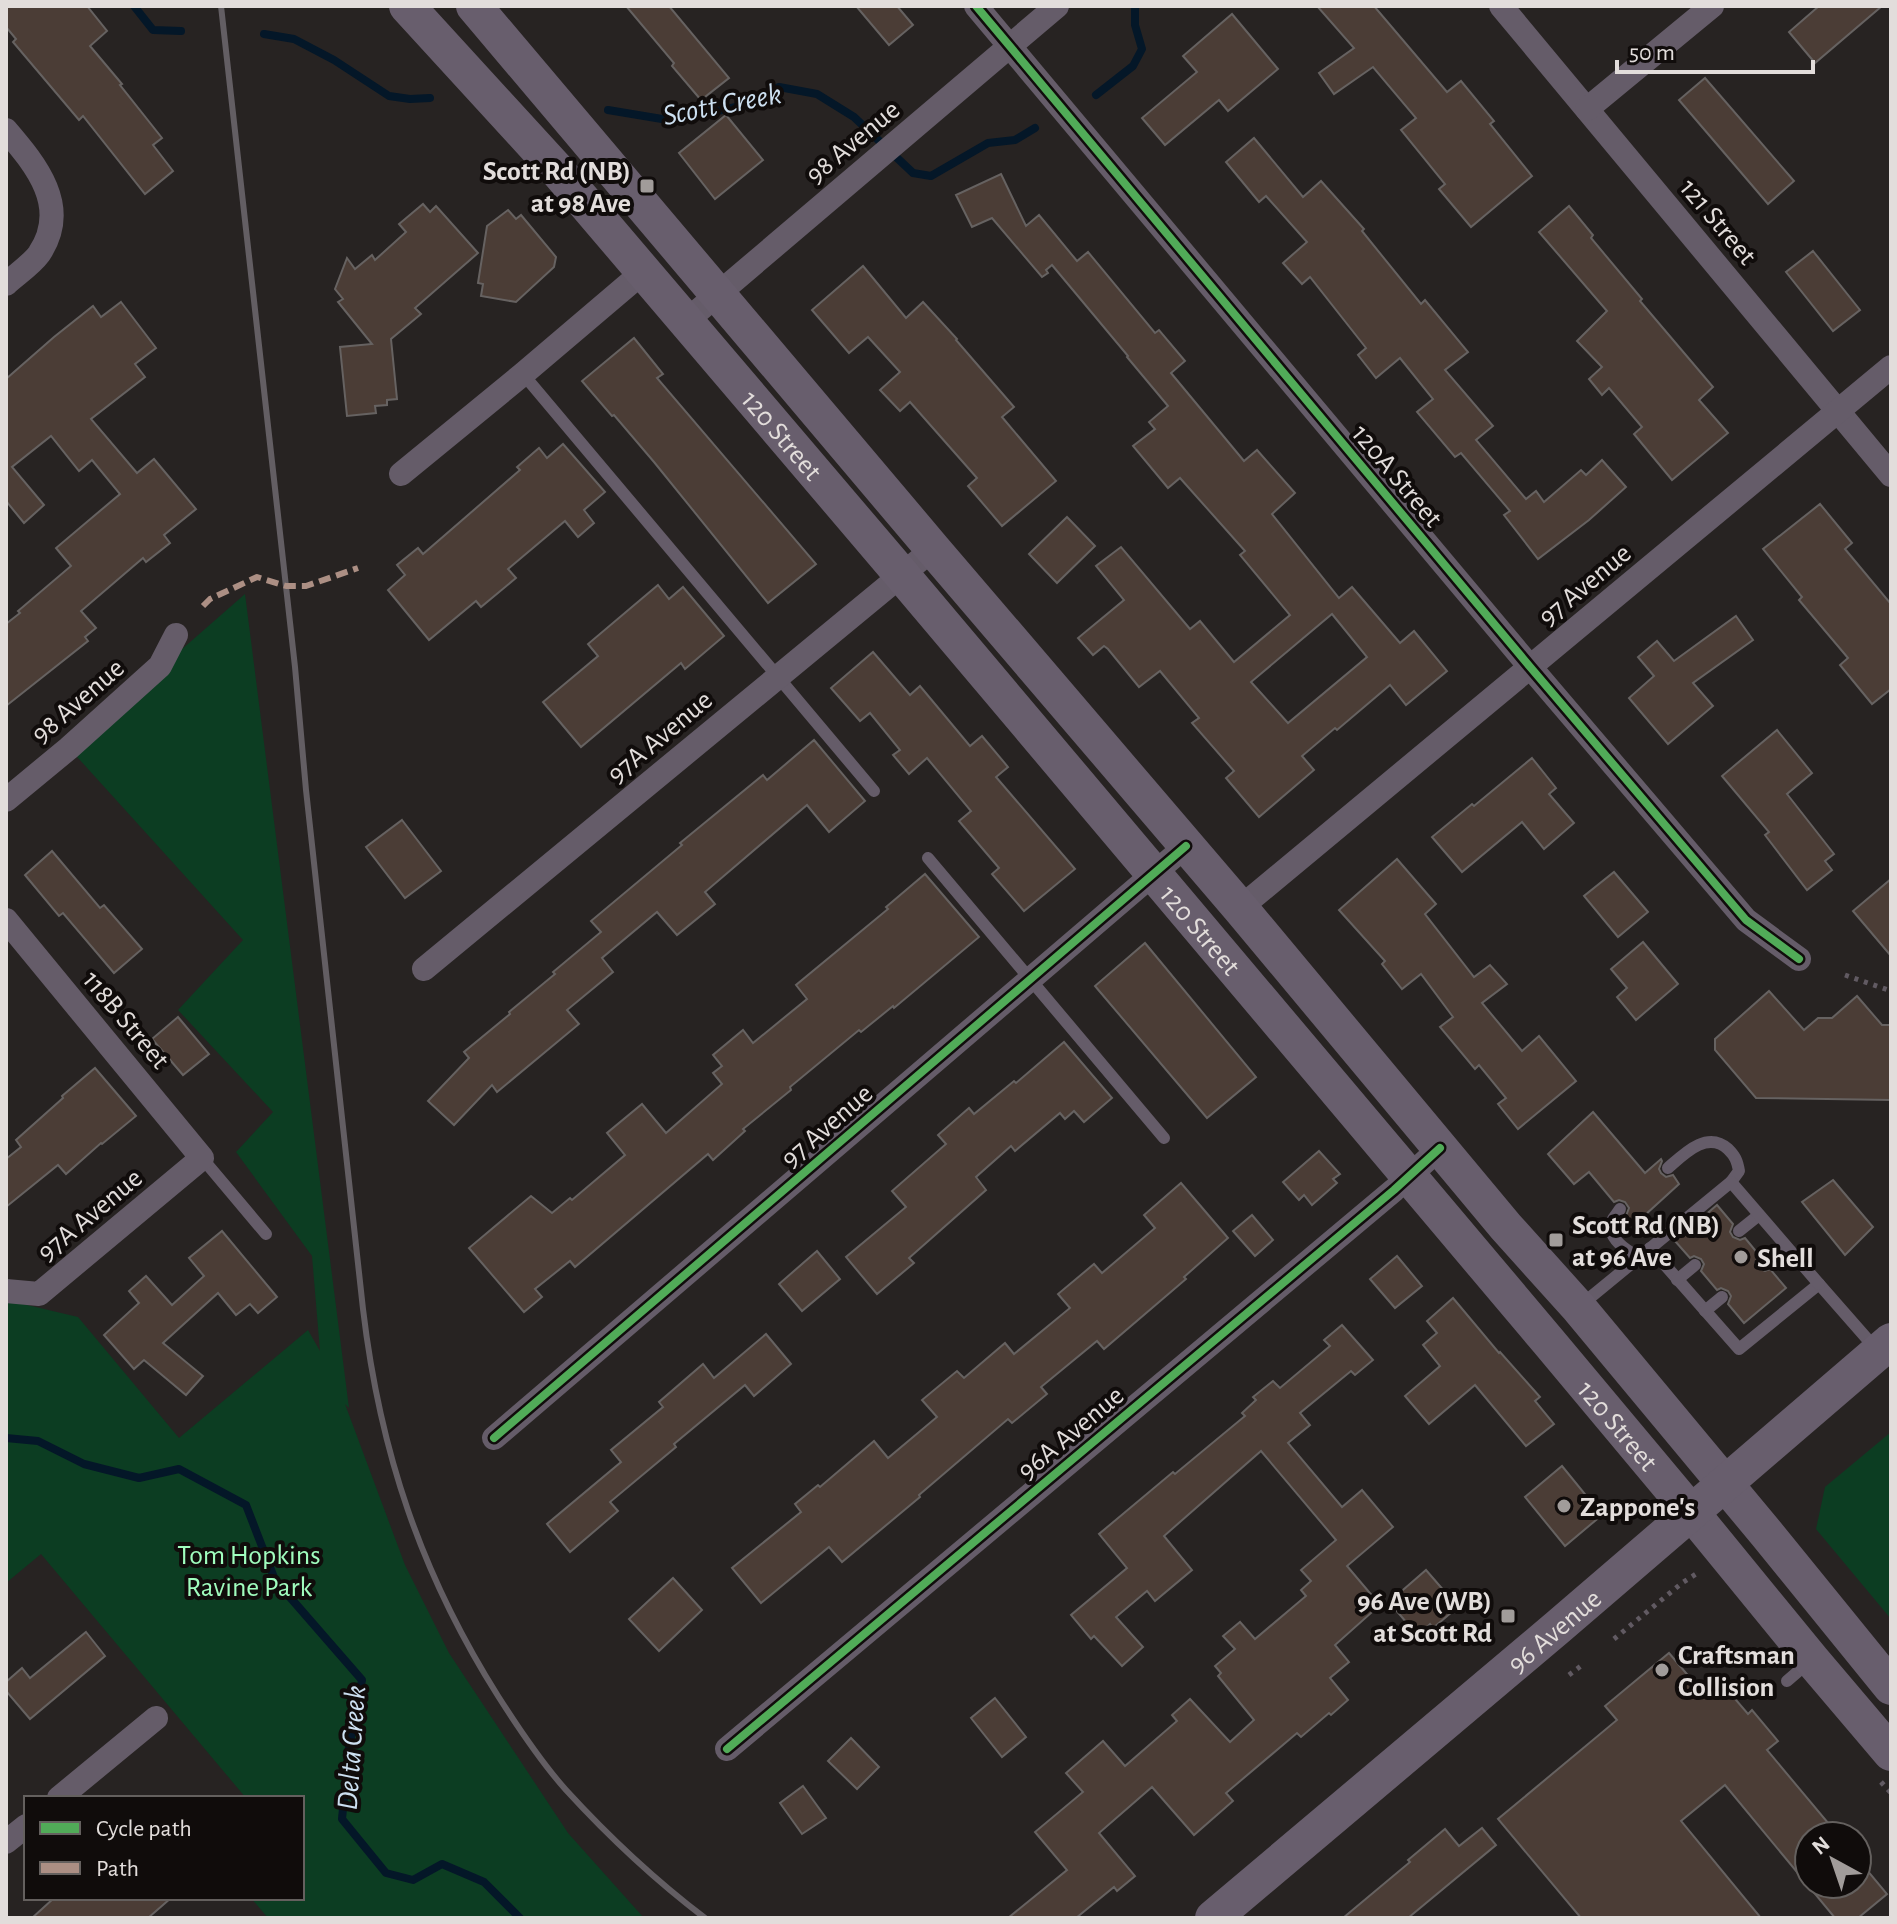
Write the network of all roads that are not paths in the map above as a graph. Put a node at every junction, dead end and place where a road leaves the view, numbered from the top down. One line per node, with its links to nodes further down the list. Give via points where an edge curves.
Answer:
1 (407, 6): 10 (main road, 120 Street)
2 (474, 6): 12 (main road, 120 Street)
3 (976, 6): 7 (street, 120A Street)
4 (1057, 6): 7 (street, 98 Avenue)
5 (1501, 6): 8 (street, 121 Street)
6 (1712, 6): 8 (street)
7 (1010, 46): 12 (street, 98 Avenue); 22 (street, 120A Street)
8 (1587, 109): 16 (street, 121 Street)
9 (6, 130): 11 (street, via 42,176 49,192 50,223 38,256)
10 (643, 272): 13 (main road, 120 Street); 15 (street)
11 (6, 284)
12 (717, 295): 13 (street, 98 Avenue); 19 (main road, 120 Street)
13 (685, 322): 20 (main road, 120 Street)
14 (1891, 367): 16 (street, 97 Avenue)
15 (523, 374): 17 (street); 23 (lane)
16 (1839, 411): 18 (street, 121 Street); 22 (street, 97 Avenue)
17 (401, 474)
18 (1891, 475)
19 (933, 549): 20 (street, 97A Avenue); 26 (main road, 120 Street)
20 (901, 574): 23 (street, 97A Avenue); 28 (main road, 120 Street)
21 (176, 635): 25 (street, 98 Avenue, via 160,666)
22 (1531, 668): 29 (street, 97 Avenue); 31 (street, 120A Street, via 1746,920)
23 (778, 677): 24 (lane); 32 (street, 97A Avenue)
24 (874, 791)
25 (6, 800)
26 (1186, 846): 28 (street, 97 Avenue); 29 (main road, 120 Street)
27 (928, 858): 33 (lane)
28 (1153, 874): 33 (street, 97 Avenue); 38 (main road, 120 Street)
29 (1240, 908): 35 (main road, 120 Street)
30 (6, 920): 36 (street, 118B Street)
31 (1799, 959)
32 (424, 969)
33 (1030, 979): 34 (lane); 55 (street, 97 Avenue)
34 (1164, 1138)
35 (1440, 1148): 38 (street, 96A Avenue); 52 (main road, 120 Street)
36 (202, 1158): 43 (lane); 50 (street, 97A Avenue, via 39,1294)
37 (1668, 1168): 39 (lane, via 1705,1141 1721,1143 1736,1157 1739,1171)
38 (1409, 1177): 57 (main road, 120 Street); 60 (street, 96A Avenue)
39 (1731, 1182): 41 (lane); 45 (lane)
40 (1620, 1209): 45 (lane, via 1612,1221 1617,1242 1629,1252)
41 (1759, 1215): 42 (lane); 44 (lane)
42 (1739, 1231)
43 (266, 1234)
44 (1785, 1245): 46 (lane); 49 (lane)
45 (1644, 1252): 48 (lane); 52 (lane)
46 (1764, 1262)
47 (1695, 1265): 48 (lane)
48 (1677, 1280): 53 (lane)
49 (1819, 1284): 53 (lane, via 1739,1349); 54 (lane)
50 (6, 1291)
51 (1722, 1297): 53 (lane)
52 (1578, 1307): 56 (main road, 120 Street)
53 (1705, 1311)
54 (1885, 1347): 56 (main road, 96 Avenue)
55 (494, 1438)
56 (1725, 1484): 57 (main road, 96 Avenue); 58 (main road, 120 Street)
57 (1691, 1512): 61 (main road, 120 Street, via 1799,1670); 65 (main road, 96 Avenue)
58 (1891, 1687)
59 (156, 1718): 62 (street)
60 (727, 1749)
61 (1891, 1753)
62 (61, 1796)
63 (24, 1828): 64 (street)
64 (6, 1842)
65 (1213, 1918)

